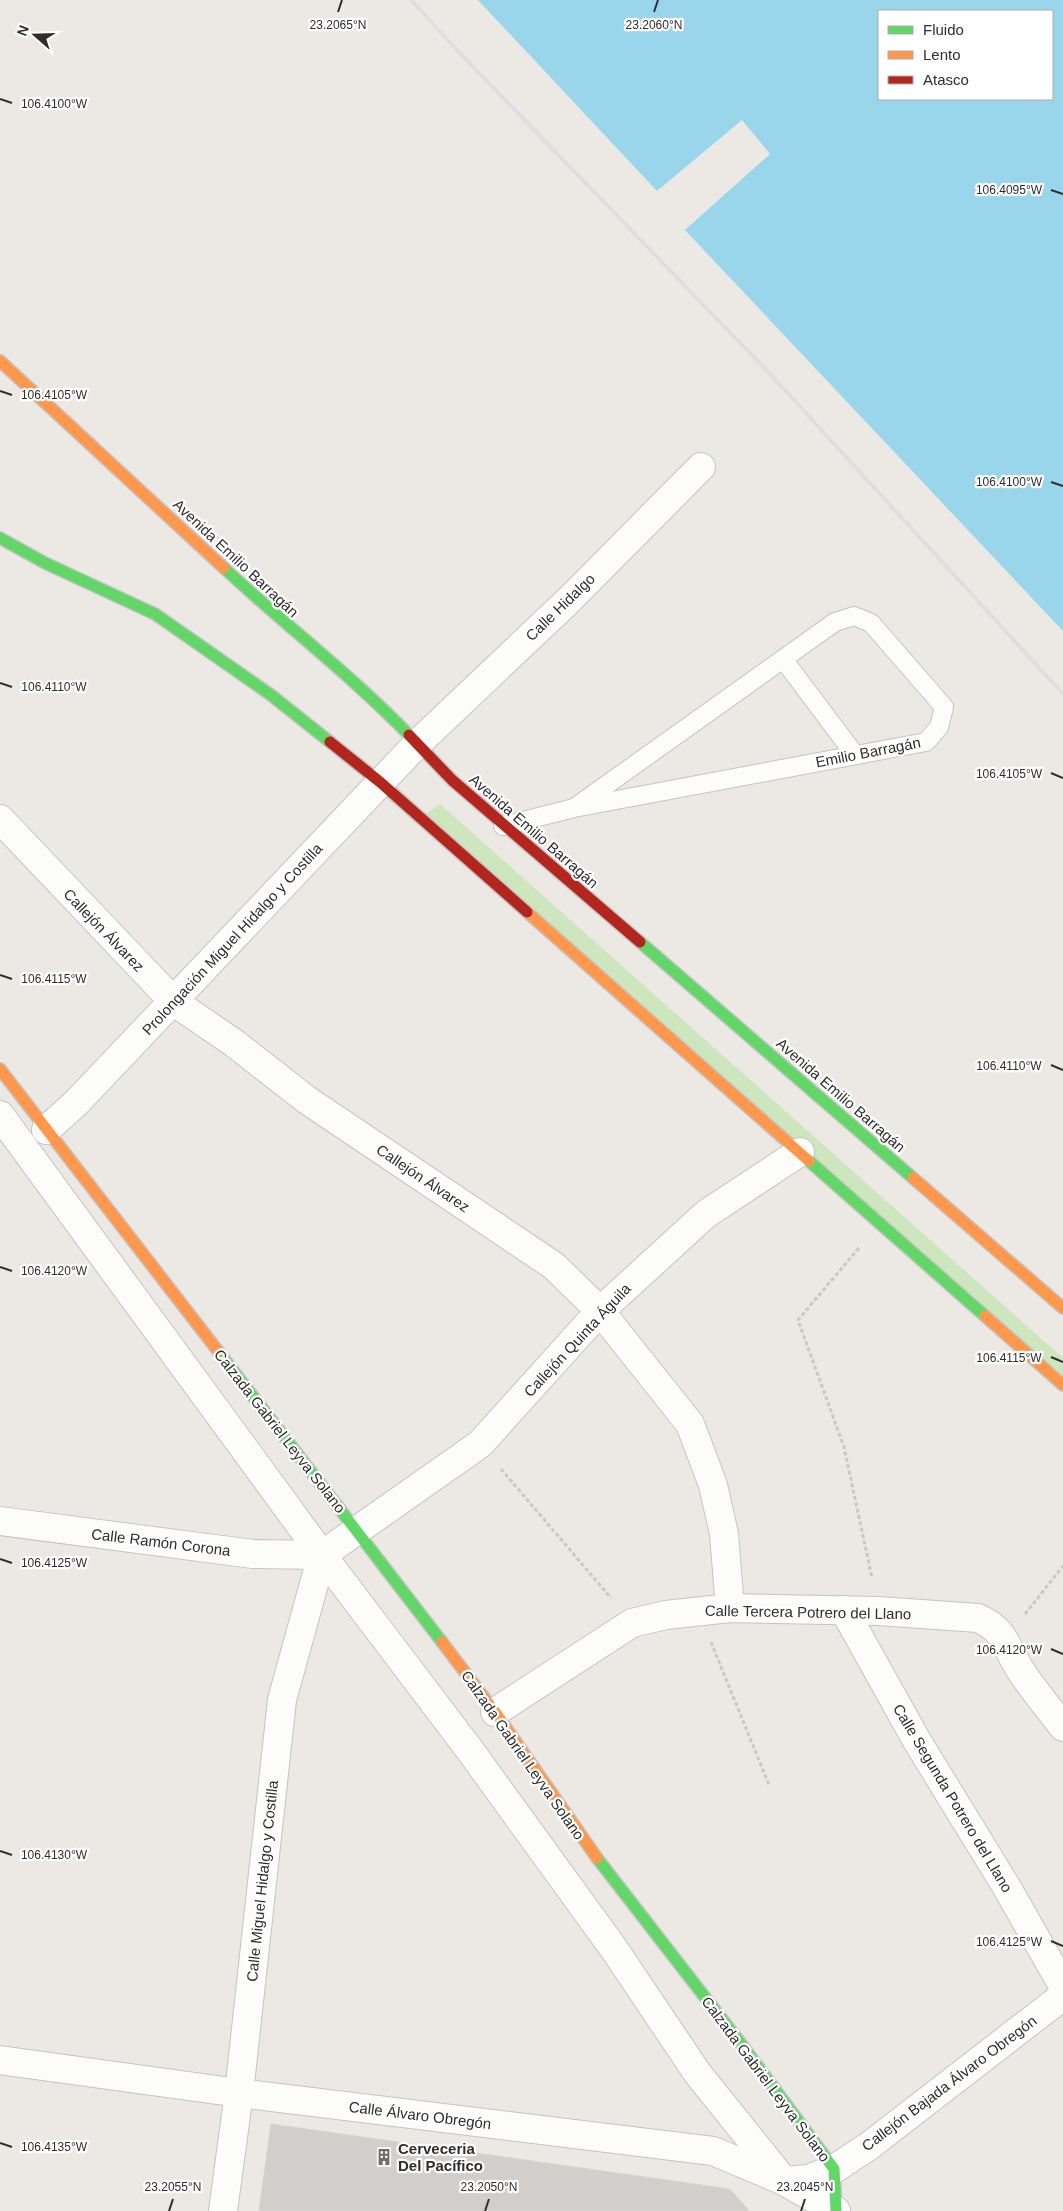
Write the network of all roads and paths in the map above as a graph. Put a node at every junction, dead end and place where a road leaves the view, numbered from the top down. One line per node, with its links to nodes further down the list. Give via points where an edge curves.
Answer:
1 (0, 361): 5 (main road, Avenida Emilio Barragán, via 272,613 381,706)
2 (701, 467): 5 (street, Calle Hidalgo, via 569,600)
3 (0, 538): 7 (main road, via 155,614 271,695)
4 (783, 660): 6 (lane); 6 (lane, Emilio Barragán, via 834,622 854,616 871,623 944,707 939,727 926,742); 8 (lane, Emilio Barragán)
5 (416, 745): 7 (street, Prolongación Miguel Hidalgo y Costilla); 10 (main road, Avenida Emilio Barragán)
6 (855, 755): 8 (lane, Emilio Barragán)
7 (380, 782): 11 (street, Prolongación Miguel Hidalgo y Costilla); 15 (main road)
8 (574, 808): 10 (lane, Emilio Barragán)
9 (0, 819): 11 (street, Callejón Álvarez)
10 (503, 826): 17 (main road, Avenida Emilio Barragán)
11 (174, 1002): 14 (street, Prolongación Miguel Hidalgo y Costilla, via 76,1104); 18 (street, Callejón Álvarez, via 308,1100 554,1266)
12 (0, 1069): 14 (main road, Calzada Gabriel Leyva Solano)
13 (0, 1115): 23 (street, Calzada Gabriel Leyva Solano)
14 (46, 1130): 22 (main road, Calzada Gabriel Leyva Solano)
15 (800, 1152): 16 (main road); 18 (street, Callejón Quinta Águila, via 706,1214)
16 (880, 1222): 19 (main road); 28 (path, via 798,1320 844,1446)
17 (1063, 1308)
18 (600, 1311): 20 (street, Callejón Quinta Águila); 25 (street, Callejón Álvarez, via 690,1424 713,1485 724,1534)
19 (1063, 1385)
20 (480, 1444): 22 (street, Callejón Quinta Águila); 29 (path)
21 (0, 1521): 23 (street, Calle Ramón Corona, via 253,1554)
22 (356, 1530): 23 (street, Callejón Quinta Águila); 31 (main road, Calzada Gabriel Leyva Solano)
23 (322, 1555): 37 (street, Calle Miguel Hidalgo y Costilla, via 282,1700); 39 (street, Calzada Gabriel Leyva Solano, via 469,1749 614,1949 698,2074)
24 (1063, 1566): 30 (path)
25 (730, 1608): 26 (street, Calle Tercera Potrero del Llano); 27 (street, Calle Tercera Potrero del Llano)
26 (844, 1610): 28 (street, Calle Tercera Potrero del Llano); 34 (street, Calle Segunda Potrero del Llano)
27 (698, 1611): 29 (street, Calle Tercera Potrero del Llano); 33 (path)
28 (879, 1611): 30 (street, Calle Tercera Potrero del Llano, via 978,1618 992,1625)
29 (632, 1623): 31 (street, Calle Tercera Potrero del Llano)
30 (1005, 1641): 32 (street, Calle Tercera Potrero del Llano, via 1021,1671)
31 (495, 1712): 38 (main road, Calzada Gabriel Leyva Solano, via 620,1890)
32 (1063, 1727)
33 (769, 1786)
34 (1063, 1986)
35 (1063, 1996): 38 (street, Callejón Bajada Álvaro Obregón, via 869,2146)
36 (0, 2060): 37 (street, Calle Álvaro Obregón)
37 (239, 2093): 39 (street, Calle Álvaro Obregón, via 712,2151); 40 (street, Calle Miguel Hidalgo y Costilla)
38 (834, 2169): 39 (street, Calle Álvaro Obregón, via 808,2179); 41 (main road, Calzada Gabriel Leyva Solano)
39 (784, 2181): 41 (street, Calzada Gabriel Leyva Solano)
40 (223, 2211)
41 (836, 2211)

